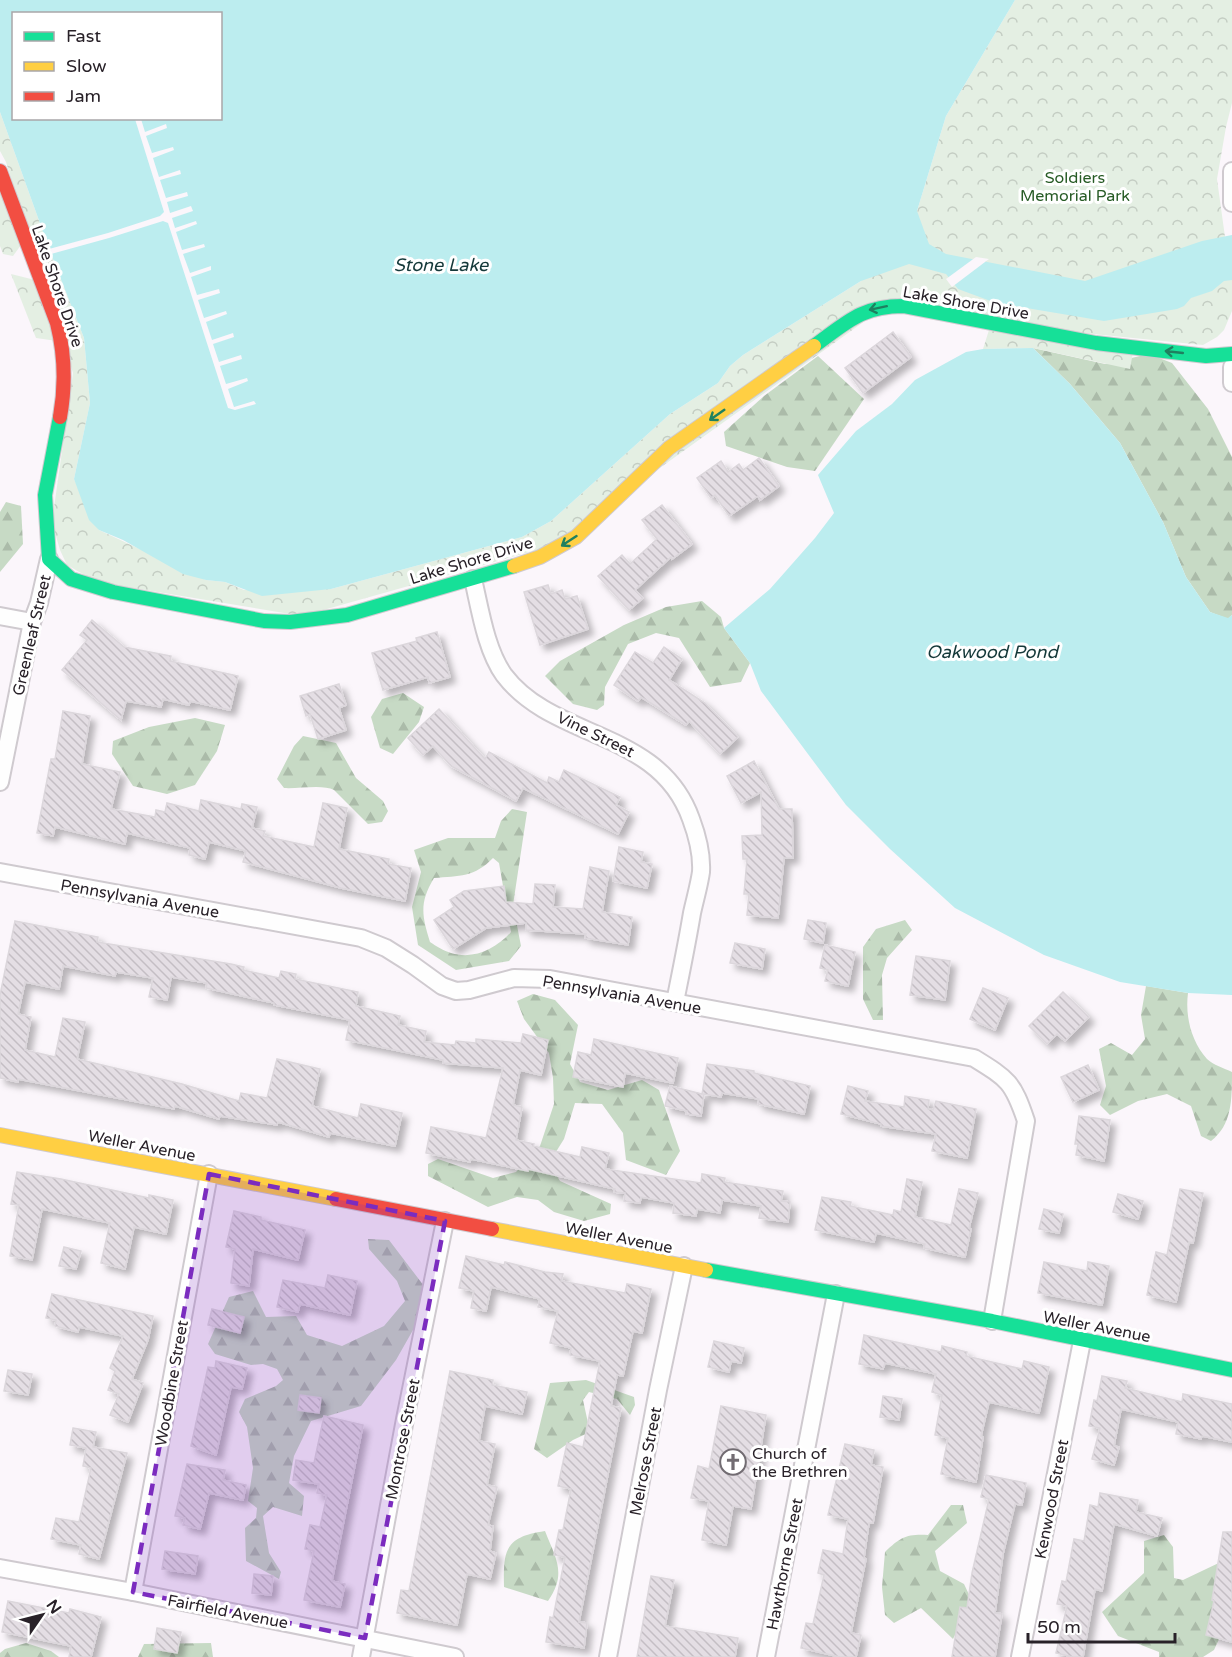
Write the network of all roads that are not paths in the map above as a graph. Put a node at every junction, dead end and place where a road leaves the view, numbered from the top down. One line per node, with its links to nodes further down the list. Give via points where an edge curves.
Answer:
1 (0, 171): 7 (street, Lake Shore Drive, via 60,332 66,360 45,498)
2 (1232, 171): 3 (street)
3 (1232, 203)
4 (1232, 354): 8 (street, Lake Shore Drive, one-way to 8, via 1206,356 1095,343 909,306 873,308 860,313 669,448 576,537 540,557)
5 (1232, 367): 6 (street)
6 (1232, 383)
7 (49, 559): 8 (street, Lake Shore Drive, via 71,579 113,592 264,621 347,615); 10 (street, Greenleaf Street)
8 (473, 579): 13 (street, Vine Street, via 493,655 521,694 640,756 676,789 687,809 697,836 701,871)
9 (0, 616): 10 (street)
10 (32, 622): 11 (street, Greenleaf Street)
11 (0, 782)
12 (0, 872): 13 (street, Pennsylvania Avenue, via 361,938 386,948 442,986 456,991 514,978 550,979)
13 (675, 1002): 19 (street, Pennsylvania Avenue, via 974,1058 1003,1076 1018,1096 1026,1121)
14 (0, 1135): 15 (street, Weller Avenue)
15 (209, 1174): 16 (street, Weller Avenue); 23 (street, Woodbine Street)
16 (445, 1221): 17 (street, Weller Avenue); 24 (street, Montrose Street)
17 (684, 1266): 18 (street, Weller Avenue); 27 (street, Melrose Street)
18 (836, 1294): 19 (street, Weller Avenue); 28 (street, Hawthorne Street)
19 (992, 1321): 20 (street, Weller Avenue)
20 (1082, 1341): 21 (street, Weller Avenue); 29 (street, Kenwood Street)
21 (1232, 1370)
22 (0, 1568): 23 (street, Fairfield Avenue)
23 (133, 1592): 24 (street, Fairfield Avenue)
24 (365, 1638): 25 (street, Montrose Street); 26 (street, Fairfield Avenue)
25 (362, 1657)
26 (455, 1657)
27 (608, 1657)
28 (766, 1657)
29 (1020, 1657)

